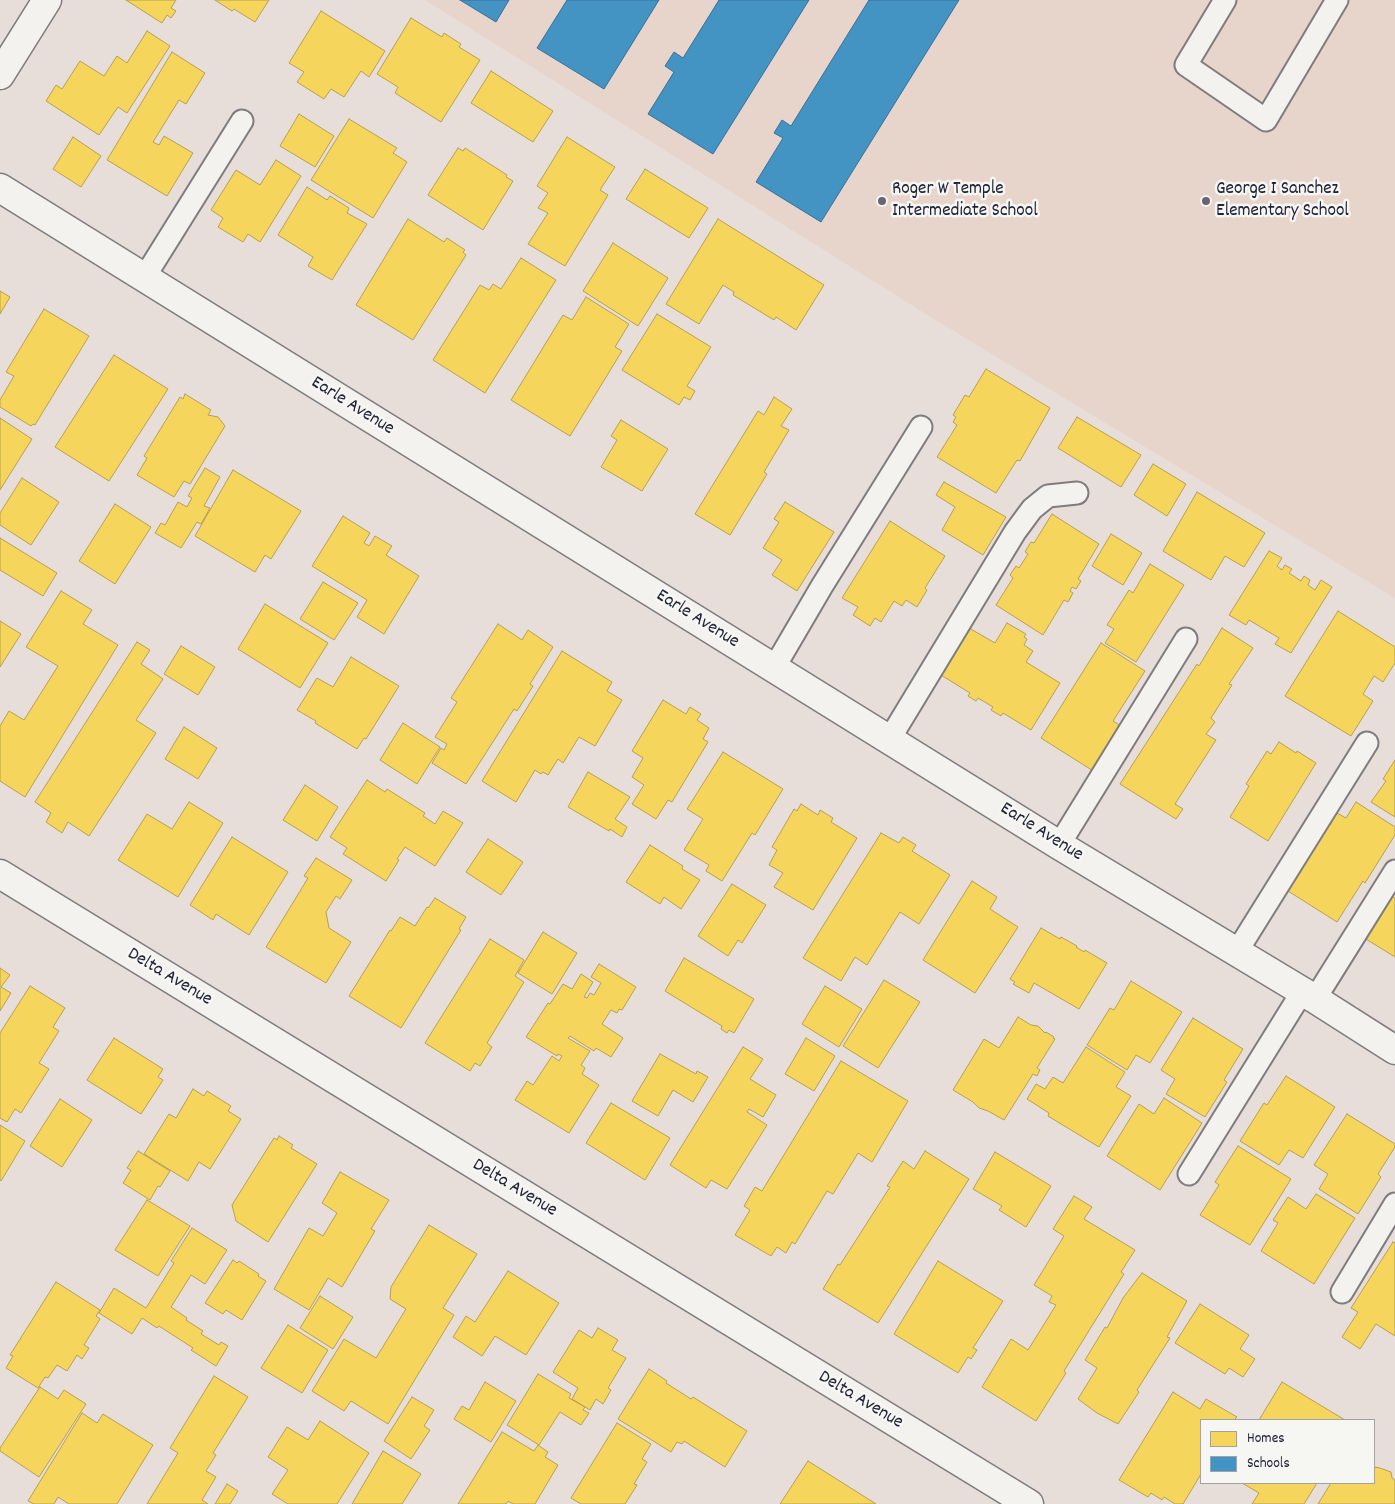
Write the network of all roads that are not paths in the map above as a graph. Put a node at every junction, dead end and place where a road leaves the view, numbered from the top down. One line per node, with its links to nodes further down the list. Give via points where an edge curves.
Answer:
1 (47, 0): 4 (street)
2 (1225, 0): 3 (lane, via 1186,65 1266,120)
3 (1337, 0)
4 (5, 58)
5 (242, 121): 7 (lane)
6 (0, 188): 7 (street, Earle Avenue)
7 (144, 278): 11 (street, Earle Avenue)
8 (921, 427): 11 (lane)
9 (1077, 493): 12 (lane, via 1048,496 1015,532)
10 (1186, 639): 14 (lane)
11 (774, 668): 12 (street, Earle Avenue)
12 (890, 740): 14 (street, Earle Avenue)
13 (1367, 743): 17 (lane)
14 (1059, 845): 17 (street, Earle Avenue)
15 (1395, 871): 18 (lane)
16 (0, 874): 23 (street, Delta Avenue)
17 (1236, 953): 18 (street, Earle Avenue)
18 (1308, 996): 19 (street, Earle Avenue); 20 (lane)
19 (1395, 1050)
20 (1189, 1174)
21 (1395, 1204): 22 (lane)
22 (1342, 1292)
23 (1029, 1504)

